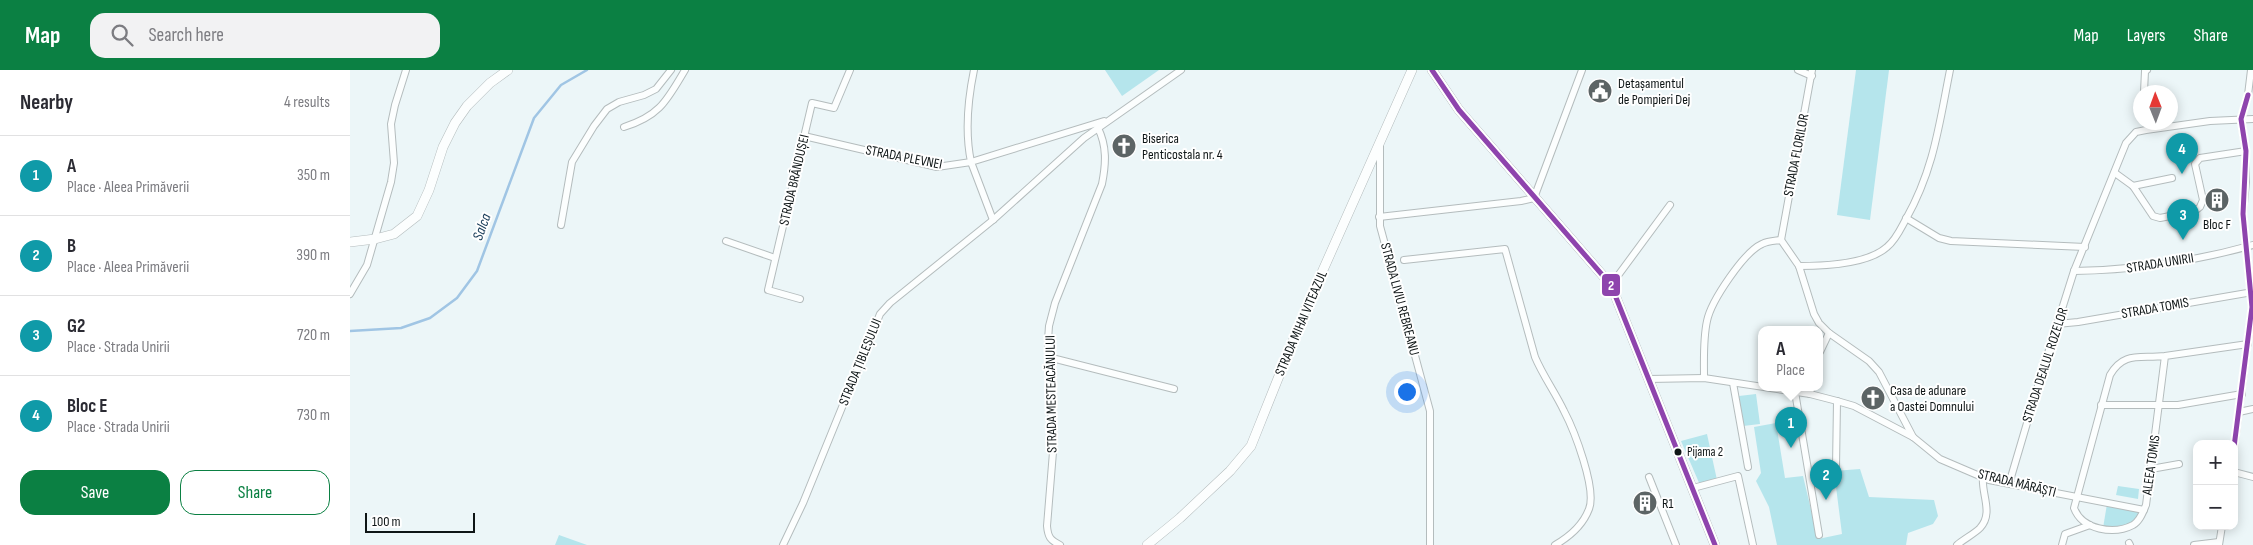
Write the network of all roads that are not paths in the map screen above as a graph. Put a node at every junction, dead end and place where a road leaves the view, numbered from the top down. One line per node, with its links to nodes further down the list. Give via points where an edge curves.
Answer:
1 (406, 70): 38 (street, via 391,124 394,162 391,182)
2 (508, 70): 38 (main road, via 490,83 455,123 418,216 394,234)
3 (671, 70): 37 (street, via 656,90 607,108 594,126 572,162)
4 (685, 70): 21 (street, via 662,106 648,117)
5 (850, 70): 24 (street, STRADA BRÂNDUȘEI, via 834,108 812,103)
6 (974, 70): 27 (street, via 968,132)
7 (1181, 70): 19 (street, STRADA ȚIBLEȘULUI)
8 (1412, 70): 25 (main road, STRADA MIHAI VITEAZUL)
9 (1432, 70): 32 (main road, via 1459,110)
10 (1582, 70): 32 (street)
11 (1798, 70): 15 (street)
12 (1950, 70): 35 (street, via 1931,163 1918,198)
13 (2147, 70): 16 (street)
14 (2252, 70): 17 (street)
15 (1812, 73): 39 (street, STRADA FLORILOR)
16 (2144, 85)
17 (2241, 119): 18 (street, STRADA DEALUL ROZELOR); 20 (street, STRADA DEALUL ROZELOR); 26 (street)
18 (2253, 119)
19 (1108, 120): 22 (street, STRADA ȚIBLEȘULUI); 27 (street, STRADA ȚIBLEȘULUI)
20 (2178, 124)
21 (624, 127)
22 (1098, 128): 36 (street, STRADA ȚIBLEȘULUI); 58 (street, STRADA MESTEACĂNULUI, via 1105,146 1102,184 1055,303 1049,326)
23 (2139, 130): 28 (street, STRADA DEALUL ROZELOR, via 2126,143)
24 (804, 136): 27 (street, STRADA PLEVNEI, via 937,167); 45 (street, STRADA BRÂNDUȘEI)
25 (1380, 142): 34 (street, STRADA LIVIU REBREANU); 94 (main road, STRADA MIHAI VITEAZUL, via 1251,446 1230,471)
26 (2246, 151): 30 (street); 31 (street, via 2200,158 2195,164 2202,200 2195,211 2160,218 2153,216)
27 (971, 162): 36 (street)
28 (2115, 172): 31 (street); 43 (street, STRADA DEALUL ROZELOR)
29 (2172, 178): 31 (street)
30 (2250, 182): 44 (street, via 2243,214)
31 (2133, 186)
32 (1534, 198): 34 (street); 49 (main road)
33 (1670, 205): 49 (street)
34 (1379, 217): 95 (street, STRADA LIVIU REBREANU, via 1430,411)
35 (1906, 218): 43 (street, via 1939,238 1951,241); 47 (street, via 1887,248 1875,254 1838,264)
36 (993, 220): 92 (street, STRADA ȚIBLEȘULUI, via 880,314)
37 (561, 224)
38 (375, 239): 41 (main road); 51 (street, via 367,265)
39 (1781, 240): 47 (street); 60 (street, via 1769,241 1755,248 1712,307 1704,343)
40 (726, 241): 45 (street)
41 (350, 242)
42 (2253, 245): 44 (street, STRADA UNIRII)
43 (2085, 247): 48 (street, STRADA DEALUL ROZELOR)
44 (2245, 247): 48 (street, STRADA UNIRII, via 2108,271); 50 (street)
45 (775, 258): 52 (street, STRADA BRÂNDUȘEI, via 768,290)
46 (1404, 260): 96 (street, via 1505,249 1535,357 1564,411 1588,475 1590,508 1575,530)
47 (1799, 266): 54 (street, via 1814,314)
48 (2074, 272): 53 (street, STRADA DEALUL ROZELOR)
49 (1611, 285): 59 (main road)
50 (2252, 292): 53 (street, STRADA TOMIS); 55 (street)
51 (350, 294)
52 (800, 299)
53 (2057, 324): 84 (street, STRADA DEALUL ROZELOR)
54 (1829, 333): 56 (street); 74 (street, via 1869,361 1879,372)
55 (2248, 344): 57 (street); 68 (street)
56 (1823, 346)
57 (2165, 356): 70 (street, via 2126,358 2117,363); 71 (street, ALEEA TOMIS)
58 (1048, 357): 63 (street); 93 (street, STRADA MESTEACĂNULUI, via 1053,452 1047,526 1048,536)
59 (1649, 378): 60 (street, STRADA MĂRĂȘTI); 85 (main road)
60 (1704, 378): 61 (street, STRADA MĂRĂȘTI)
61 (1733, 383): 62 (street, STRADA MĂRĂȘTI); 77 (street)
62 (1758, 387)
63 (1174, 389)
64 (1787, 391): 66 (street, STRADA MĂRĂȘTI)
65 (1810, 391): 67 (street)
66 (1794, 392): 67 (street, STRADA MĂRĂȘTI); 90 (street)
67 (1810, 394): 69 (street, STRADA MĂRĂȘTI)
68 (2242, 394): 71 (street); 73 (street)
69 (1837, 401): 74 (street, STRADA MĂRĂȘTI, via 1854,406); 78 (street)
70 (2101, 405): 71 (street); 86 (street)
71 (2160, 406): 79 (street, ALEEA TOMIS)
72 (2253, 409): 73 (street)
73 (2239, 412): 75 (street)
74 (1913, 437): 82 (street, STRADA MĂRĂȘTI, via 1940,459)
75 (2235, 440)
76 (2179, 464): 79 (street)
77 (1748, 467)
78 (1836, 468)
79 (2151, 469): 87 (street, ALEEA TOMIS)
80 (2238, 473): 83 (street)
81 (1648, 477): 97 (street)
82 (1983, 477): 84 (street, STRADA MĂRĂȘTI); 100 (street, via 1987,509 1985,520 1980,529)
83 (2253, 477)
84 (2010, 484): 86 (street, STRADA MĂRĂȘTI)
85 (1692, 488): 98 (main road); 99 (street, via 1738,476)
86 (2076, 497): 87 (street, ALEEA TOMIS); 88 (street, via 2076,515)
87 (2144, 510): 88 (street, via 2134,525 2104,530)
88 (2090, 525): 101 (street, via 2065,534)
89 (2221, 530): 91 (street)
90 (1819, 535)
91 (2219, 544): 102 (street)
92 (784, 545)
93 (1060, 545)
94 (1147, 545)
95 (1430, 545)
96 (1555, 545)
97 (1676, 545)
98 (1715, 545)
99 (1753, 545)
100 (1957, 545)
101 (2062, 545)
102 (2194, 545)

